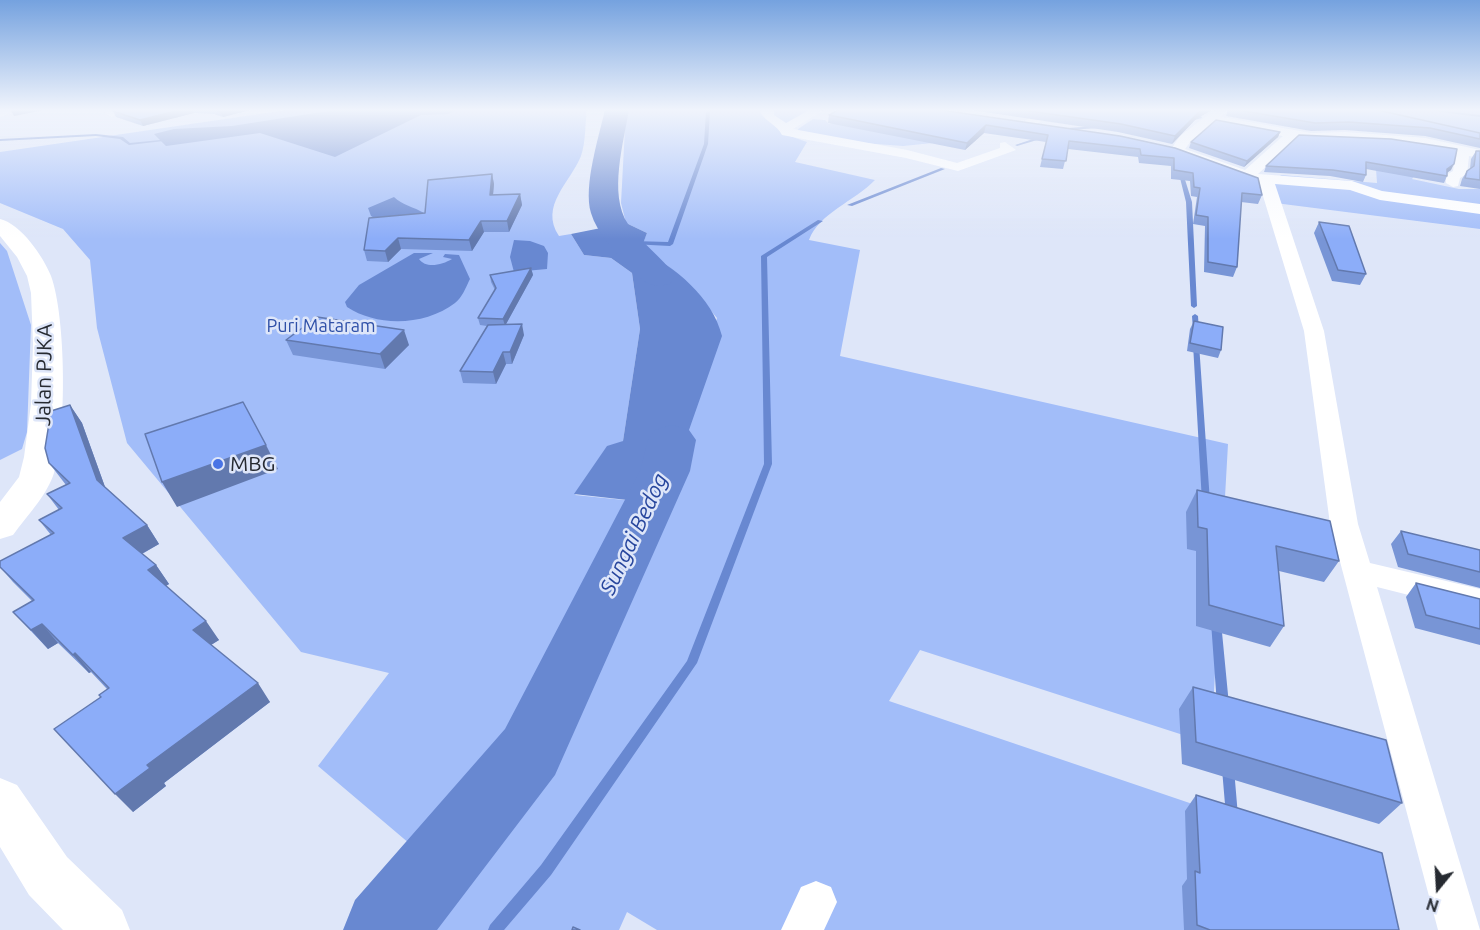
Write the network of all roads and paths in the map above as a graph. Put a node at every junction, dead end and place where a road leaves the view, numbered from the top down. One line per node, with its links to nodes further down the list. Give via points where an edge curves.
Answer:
1 (898, 152): 2 (street, via 965,166)
2 (1002, 152)
3 (1179, 152): 6 (street)
4 (1275, 152): 6 (street)
5 (1462, 152): 7 (street, via 1456,179)
6 (1253, 176): 8 (street, via 1353,186 1380,195); 11 (street, via 1267,183 1314,332 1344,524)
7 (1479, 178)
8 (1480, 209)
9 (0, 225): 10 (main road, Jalan PJKA, via 9,231 39,276 46,320 46,411 37,474)
10 (0, 526)
11 (1358, 572): 12 (street); 15 (street)
12 (1480, 601)
13 (0, 802): 14 (main road, via 48,876)
14 (102, 930)
15 (1459, 930)

